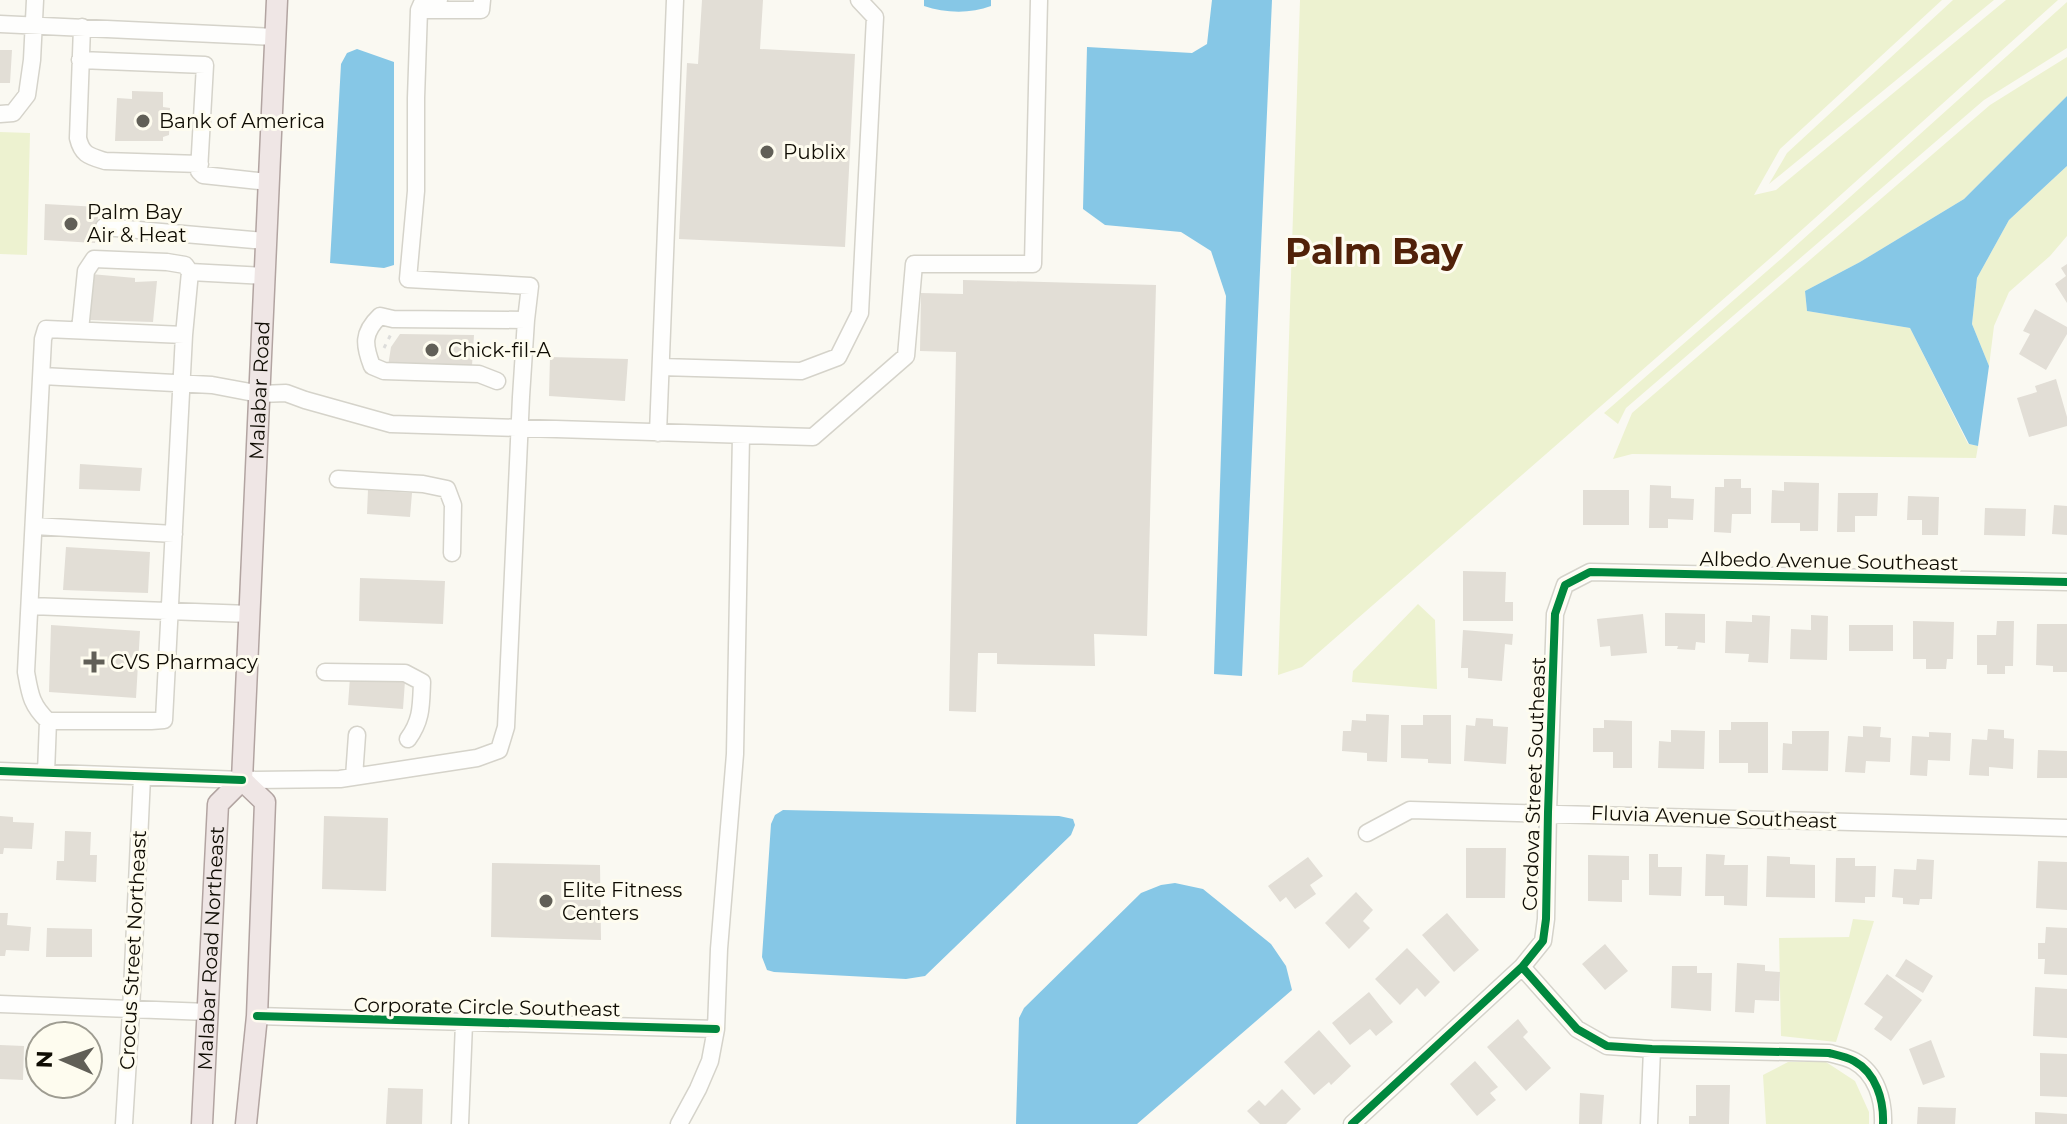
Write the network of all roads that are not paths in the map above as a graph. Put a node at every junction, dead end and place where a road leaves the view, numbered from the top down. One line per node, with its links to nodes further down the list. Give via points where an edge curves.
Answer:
1 (35, 0): 10 (street)
2 (277, 0): 12 (main road, Malabar Road)
3 (439, 0): 8 (street, via 423,1)
4 (675, 0): 24 (street)
5 (859, 0): 24 (street, via 875,17 860,313 838,357 801,371)
6 (1039, 0): 31 (street, via 1033,264 914,264 906,356 813,437)
7 (482, 5): 8 (street)
8 (419, 10): 21 (street, via 417,187 408,279 530,286)
9 (0, 24): 10 (street)
10 (34, 25): 11 (street); 14 (street, via 27,95 13,113)
11 (82, 27): 12 (street); 13 (street)
12 (275, 37): 16 (main road, Malabar Road)
13 (80, 60): 15 (street, via 81,148 105,161); 15 (street, via 205,65)
14 (0, 114)
15 (200, 168): 16 (street, via 203,175)
16 (268, 182): 18 (main road, Malabar Road)
17 (104, 227): 18 (street)
18 (265, 241): 20 (main road, Malabar Road)
19 (190, 272): 20 (street); 22 (street, via 185,265 167,262 94,259 86,271); 23 (street)
20 (264, 276): 28 (main road, Malabar Road)
21 (526, 320): 26 (street, via 393,319 367,351 372,366 384,371 479,374); 29 (street)
22 (80, 330): 23 (street); 25 (street, via 46,329)
23 (184, 335): 27 (street)
24 (661, 367): 30 (street)
25 (42, 376): 27 (street); 33 (street)
26 (497, 381)
27 (182, 383): 28 (street); 34 (street)
28 (260, 394): 29 (street, via 286,393 391,424); 40 (main road, Malabar Road)
29 (520, 428): 30 (street); 48 (street, via 506,727 499,750)
30 (658, 433): 31 (street)
31 (741, 435): 59 (street, via 735,754)
32 (338, 479): 35 (street, via 447,489 453,505)
33 (34, 526): 34 (street); 38 (street)
34 (174, 534): 39 (street)
35 (452, 553)
36 (1590, 572): 37 (street, Albedo Avenue Southeast); 50 (street, Cordova Street Southeast, via 1565,585 1555,614)
37 (2067, 582)
38 (30, 606): 39 (street); 42 (street, via 29,692 35,709)
39 (171, 611): 40 (street); 42 (street, via 164,720)
40 (250, 614): 49 (main road, Malabar Road)
41 (325, 672): 44 (street, via 405,673 422,682 417,727)
42 (48, 721): 46 (street)
43 (357, 735): 48 (street)
44 (408, 739)
45 (0, 771): 46 (street)
46 (46, 773): 47 (street)
47 (142, 777): 49 (street); 55 (street, Crocus Street Northeast)
48 (354, 777): 49 (street)
49 (242, 780): 56 (main road, Malabar Road Northeast, via 218,804); 57 (main road, via 265,802)
50 (1548, 812): 51 (street, Fluvia Avenue Southeast); 52 (street, Fluvia Avenue Southeast, via 1410,810); 53 (street, Cordova Street Southeast, via 1543,941)
51 (2067, 828)
52 (1367, 833)
53 (1522, 967): 60 (street, via 1577,1029 1607,1046); 66 (street, Cordova Street Southeast)
54 (0, 1004): 55 (street)
55 (131, 1011): 56 (street); 62 (street, Crocus Street Northeast)
56 (208, 1012): 61 (main road, Malabar Road Northeast)
57 (257, 1016): 58 (street, Corporate Circle Southeast); 63 (main road)
58 (464, 1023): 59 (street, Corporate Circle Southeast); 64 (street)
59 (716, 1029): 65 (street, via 710,1061)
60 (1652, 1049): 67 (street); 68 (street, via 1829,1053 1853,1060 1877,1087)
61 (203, 1122)
62 (124, 1124)
63 (246, 1124)
64 (460, 1124)
65 (679, 1124)
66 (1352, 1124)
67 (1649, 1124)
68 (1883, 1124)

